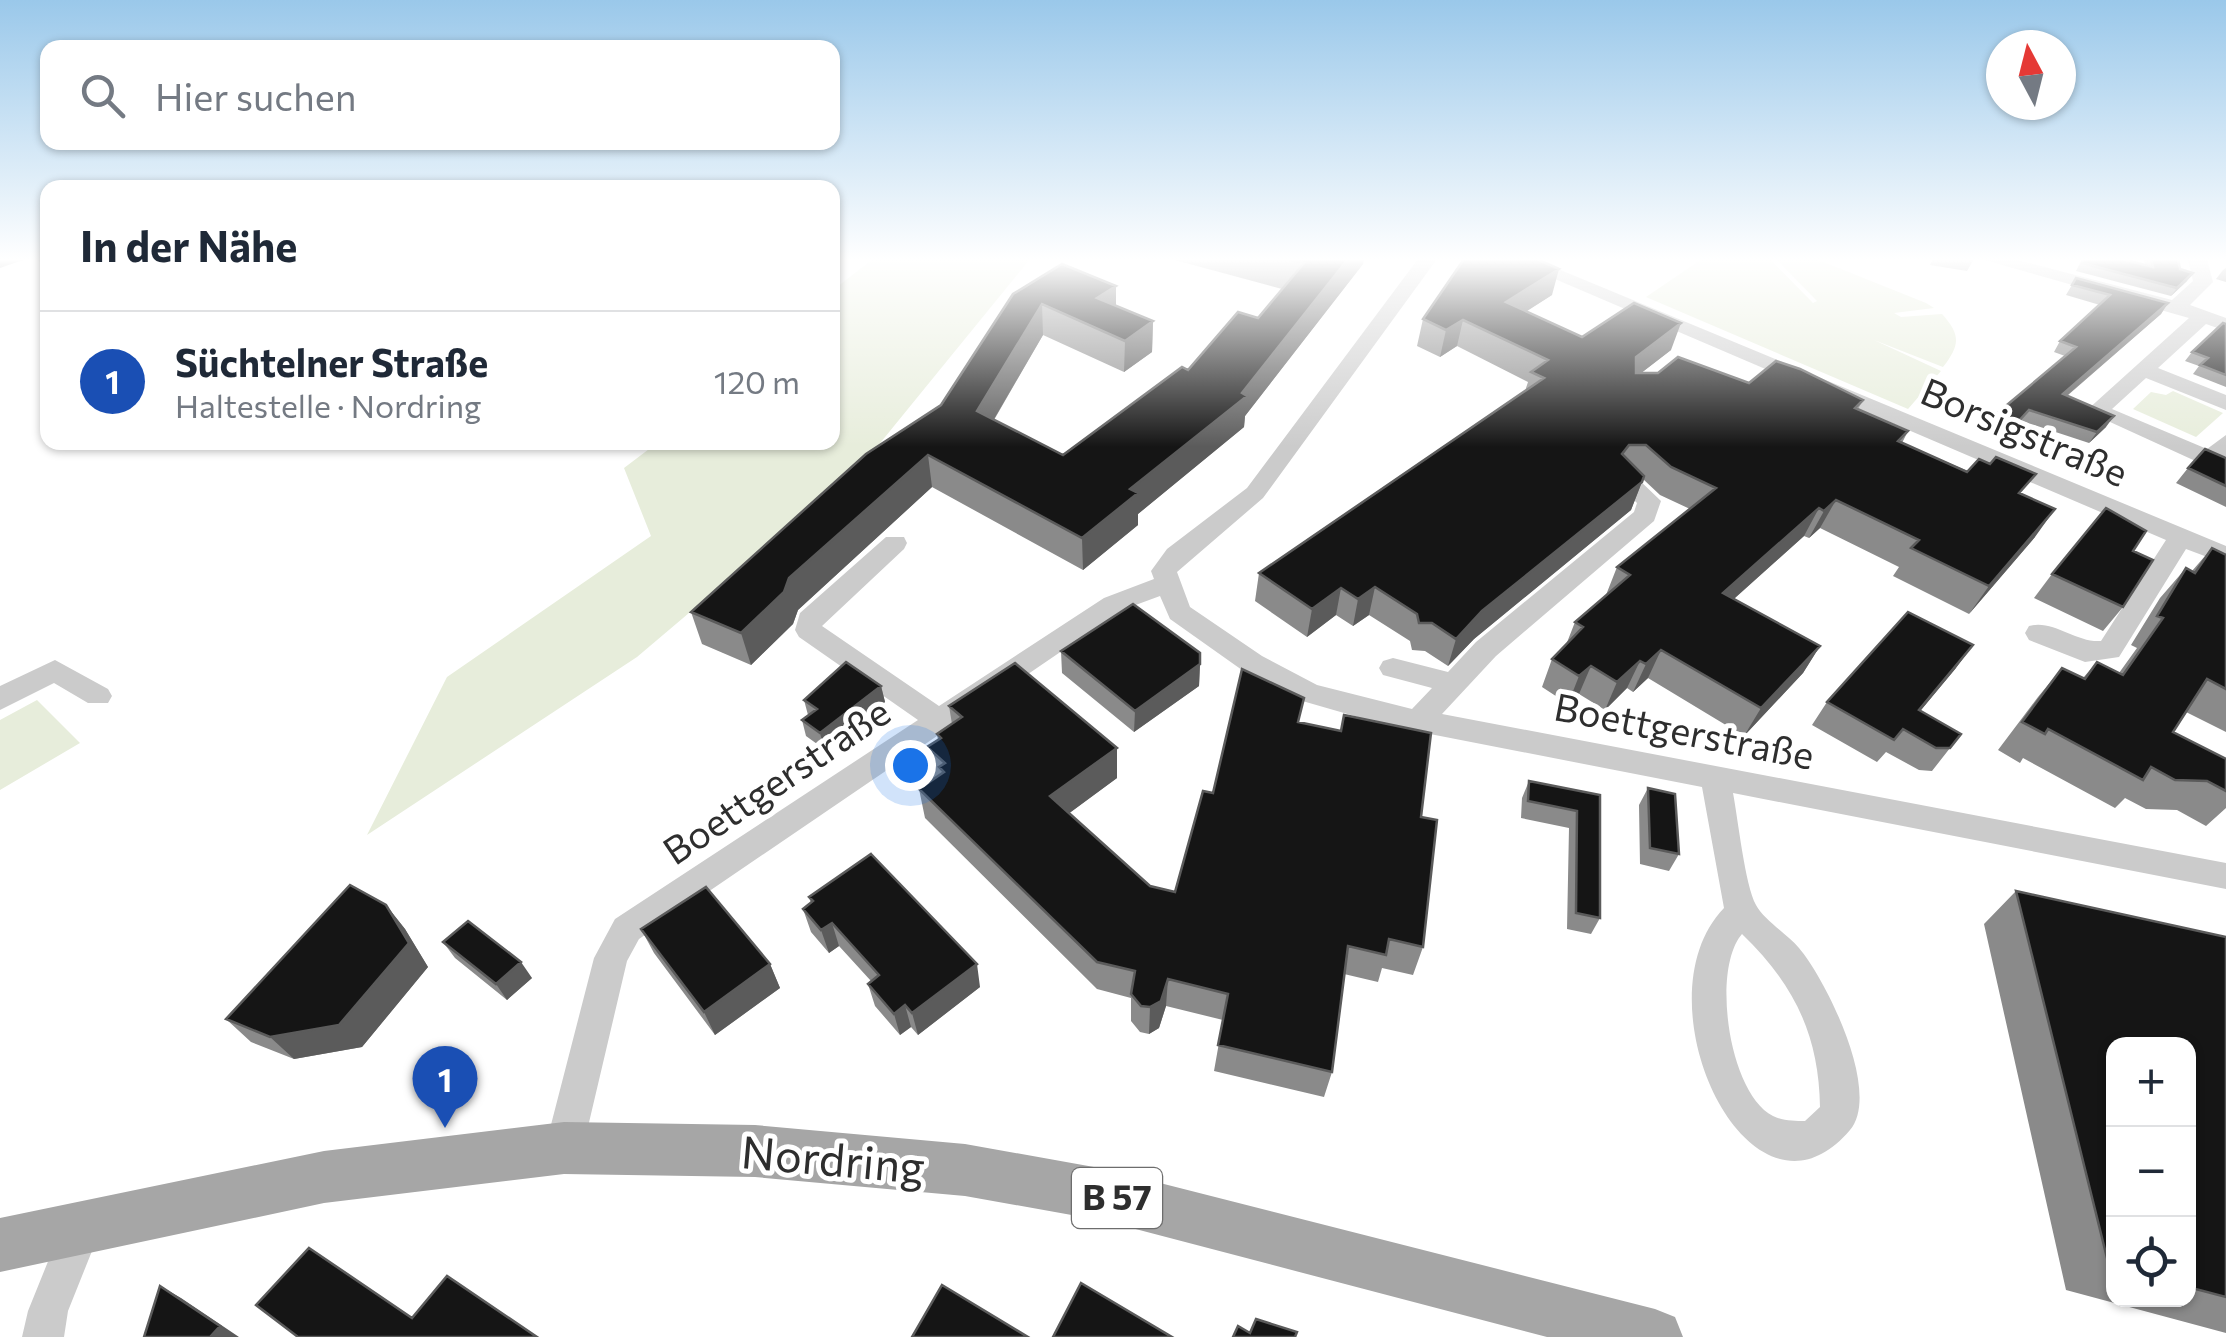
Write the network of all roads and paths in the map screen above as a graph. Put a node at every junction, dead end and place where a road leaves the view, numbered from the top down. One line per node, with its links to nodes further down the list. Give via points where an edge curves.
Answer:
1 (1382, 321): 11 (street, via 1255,493 1176,555 1164,571)
2 (1650, 321): 8 (street, Borsigstraße)
3 (2197, 321): 4 (street)
4 (2144, 370): 5 (street); 6 (street, via 2097,411 2210,460)
5 (2226, 403)
6 (2226, 442)
7 (1627, 481): 14 (street, via 1649,501 1645,516)
8 (2181, 537): 10 (street, Borsigstraße); 12 (street, via 2109,650 2085,652)
9 (895, 543): 18 (street, via 809,620 808,630)
10 (2226, 556)
11 (1166, 584): 17 (street, Boettgerstraße, via 1179,612 1252,663 1309,693); 18 (street, Boettgerstraße, via 1114,604)
12 (2038, 632)
13 (1394, 668): 14 (street)
14 (1452, 682): 17 (street)
15 (98, 696): 16 (street, via 55,670)
16 (0, 700)
17 (1418, 721): 19 (street, Boettgerstraße)
18 (940, 722): 22 (street, Boettgerstraße, via 627,929 611,958)
19 (1714, 779): 20 (street, Boettgerstraße); 21 (street)
20 (2226, 876)
21 (1741, 912): 21 (street, via 1719,937 1710,990 1715,1050 1732,1096 1753,1124 1782,1140 1812,1140 1839,1115 1840,1072 1817,998 1790,956)
22 (564, 1148): 23 (main road, Nordring / B 57, via 324,1177); 26 (main road, Nordring / B 57, via 754,1151 982,1174 1247,1229)
23 (83, 1225): 24 (main road, Nordring / B 57); 25 (street)
24 (0, 1244)
25 (43, 1337)
26 (1655, 1337)

